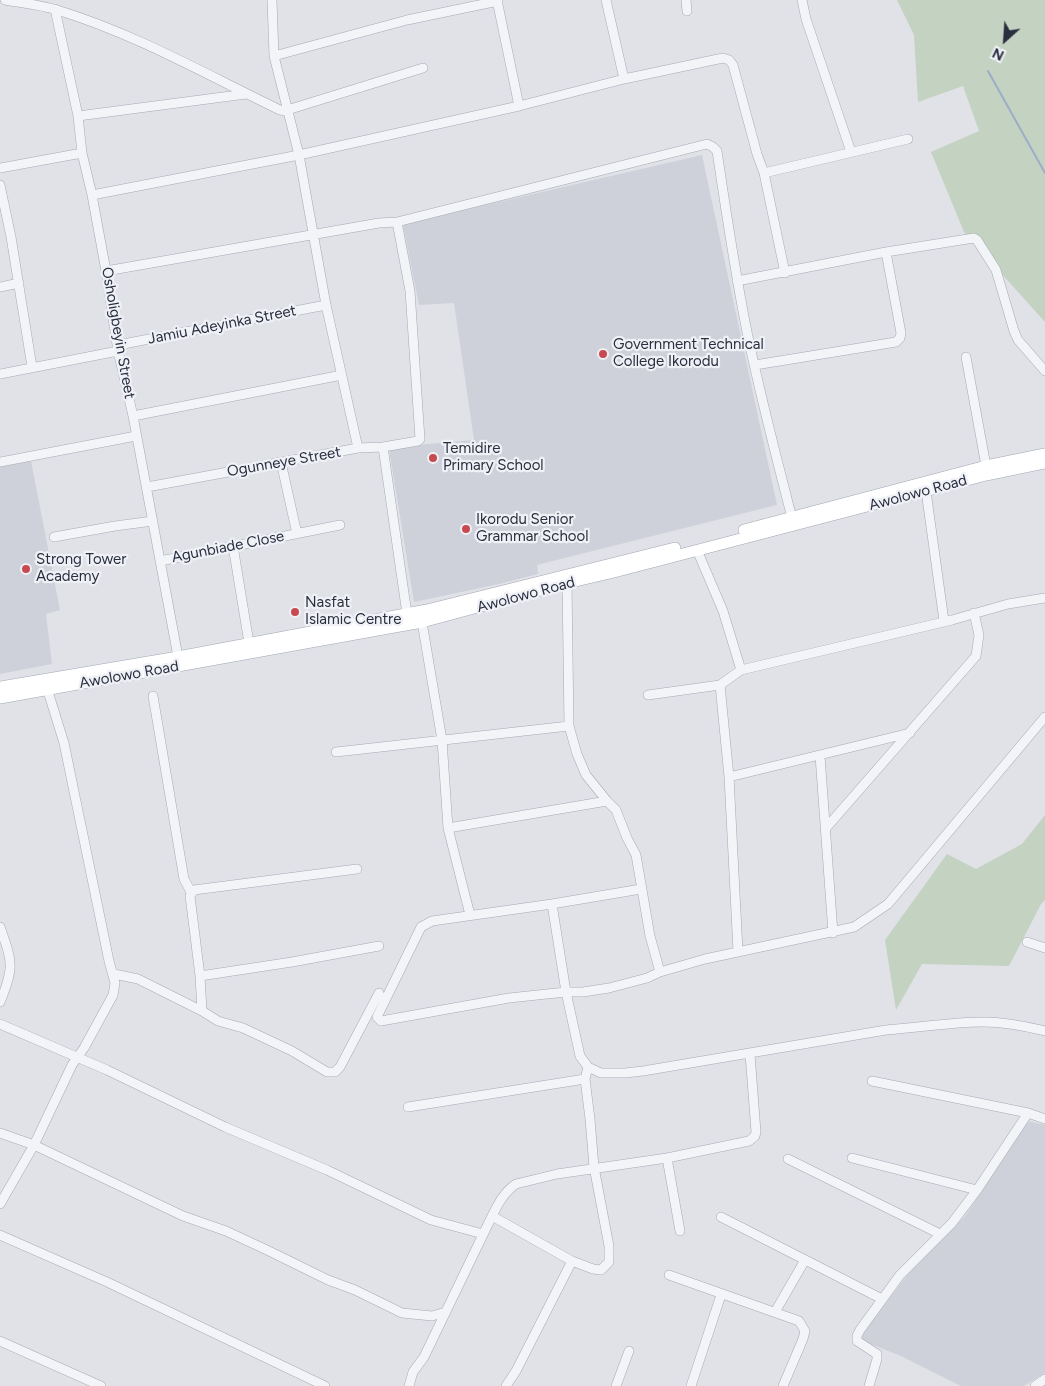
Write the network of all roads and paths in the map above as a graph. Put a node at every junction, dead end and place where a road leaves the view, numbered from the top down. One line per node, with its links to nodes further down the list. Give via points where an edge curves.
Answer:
1 (5, 0): 7 (street)
2 (272, 0): 9 (street)
3 (498, 0): 9 (street, via 407,20); 13 (street)
4 (606, 0): 11 (street)
5 (686, 0): 8 (street)
6 (802, 0): 17 (street)
7 (55, 9): 12 (street, via 180,59); 15 (street, Osholigbeyin Street)
8 (687, 11)
9 (274, 56): 14 (street)
10 (423, 68): 14 (street)
11 (624, 78): 13 (street); 21 (street, via 723,58 729,60)
12 (247, 94): 14 (street, via 280,110); 15 (street)
13 (520, 106): 19 (street)
14 (288, 109): 19 (street)
15 (78, 116): 18 (street, Osholigbeyin Street)
16 (908, 139): 17 (street)
17 (851, 152): 21 (street)
18 (82, 154): 20 (street); 23 (street, Osholigbeyin Street)
19 (299, 155): 23 (street); 26 (street)
20 (0, 168)
21 (764, 173): 29 (street)
22 (0, 185): 24 (street)
23 (92, 194): 28 (street, Osholigbeyin Street)
24 (1, 197): 31 (street)
25 (397, 222): 26 (street, via 379,222); 30 (street, via 707,144 717,151); 43 (street, Ogunneye Street, via 410,291 420,439)
26 (313, 234): 28 (street); 33 (street)
27 (886, 252): 29 (street); 36 (street, via 901,334 896,342); 38 (street, via 970,238 977,240 996,270 1018,340)
28 (106, 271): 34 (street, Osholigbeyin Street)
29 (785, 273): 30 (street)
30 (737, 282): 36 (street)
31 (19, 283): 32 (street); 37 (street)
32 (0, 287)
33 (326, 305): 34 (street, Jamiu Adeyinka Street); 40 (street)
34 (118, 348): 37 (street, Jamiu Adeyinka Street); 41 (street, Osholigbeyin Street)
35 (966, 357): 49 (street)
36 (755, 365): 52 (street)
37 (32, 367): 39 (street, Jamiu Adeyinka Street)
38 (1045, 371)
39 (0, 374)
40 (342, 375): 41 (street); 44 (street)
41 (133, 416): 42 (street, Osholigbeyin Street)
42 (136, 436): 46 (street); 50 (street, Osholigbeyin Street)
43 (383, 447): 44 (street, Ogunneye Street); 64 (street)
44 (358, 448): 47 (street, Ogunneye Street)
45 (1045, 454): 49 (main road, Awolowo Road)
46 (0, 462)
47 (281, 462): 50 (street, Ogunneye Street); 55 (street, Agunbiade Close)
48 (1045, 463): 51 (main road, Awolowo Road)
49 (986, 466): 52 (main road, Awolowo Road)
50 (146, 487): 53 (street, Osholigbeyin Street)
51 (926, 491): 58 (main road, Awolowo Road); 65 (street)
52 (792, 518): 60 (main road, Awolowo Road)
53 (152, 521): 56 (street); 59 (street, Osholigbeyin Street)
54 (340, 525): 55 (street, Agunbiade Close)
55 (297, 534): 57 (street, Agunbiade Close)
56 (54, 538)
57 (233, 546): 59 (street, Agunbiade Close); 67 (street)
58 (697, 550): 60 (main road, Awolowo Road); 69 (street, via 723,611)
59 (160, 560): 68 (street, Osholigbeyin Street)
60 (595, 572): 61 (main road, Awolowo Road); 64 (main road, Awolowo Road)
61 (567, 583): 66 (main road, Awolowo Road); 77 (street)
62 (1045, 598): 63 (street)
63 (974, 613): 65 (street); 78 (street, via 979,635 976,656)
64 (407, 614): 67 (main road, Awolowo Road)
65 (944, 621): 69 (street)
66 (422, 622): 68 (main road, Awolowo Road); 79 (street)
67 (249, 643): 68 (main road, Awolowo Road)
68 (179, 661): 70 (main road, Awolowo Road)
69 (741, 670): 71 (street)
70 (46, 685): 72 (main road, Awolowo Road); 75 (main road, Awolowo Road); 98 (street, via 64,742 108,961)
71 (720, 685): 73 (street); 82 (street)
72 (0, 687)
73 (648, 695)
74 (153, 696): 88 (street, via 184,879)
75 (0, 698)
76 (1045, 717): 92 (street, via 888,904 854,927)
77 (569, 726): 79 (street); 83 (street, via 586,775)
78 (910, 733): 81 (street); 85 (street)
79 (442, 740): 80 (street); 84 (street)
80 (336, 752)
81 (820, 756): 82 (street); 85 (street)
82 (729, 777): 96 (street)
83 (607, 801): 84 (street); 87 (street, via 616,810 636,855)
84 (448, 828): 90 (street)
85 (826, 828): 92 (street)
86 (357, 869): 88 (street)
87 (641, 889): 89 (street); 97 (street)
88 (191, 892): 99 (street)
89 (552, 904): 90 (street); 100 (street)
90 (470, 915): 100 (street, via 432,921 421,927 377,1017 382,1021 509,998)
91 (0, 927): 102 (street, via 11,962 11,974)
92 (833, 933): 96 (street)
93 (1027, 942): 95 (street)
94 (379, 946): 99 (street)
95 (1045, 948)
96 (738, 951): 97 (street)
97 (660, 972): 100 (street, via 608,988)
98 (114, 974): 103 (street, via 138,979); 107 (street, via 113,995)
99 (200, 976): 103 (street)
100 (566, 992): 108 (street, via 580,1056)
101 (379, 993): 103 (street, via 335,1072 327,1072 292,1051)
102 (0, 1002)
103 (202, 1010)
104 (0, 1024): 107 (street)
105 (1045, 1031): 106 (street, via 1015,1024 982,1022 886,1030)
106 (750, 1054): 108 (street, via 625,1074 601,1073); 116 (street, via 755,1136 749,1141)
107 (77, 1057): 115 (street); 125 (street, via 431,1220)
108 (588, 1067): 109 (street)
109 (585, 1079): 111 (street); 119 (street)
110 (872, 1081): 112 (street)
111 (408, 1107)
112 (1028, 1113): 113 (street); 120 (street)
113 (1045, 1119)
114 (0, 1134): 115 (street)
115 (34, 1144): 121 (street); 133 (street, via 183,1216 226,1231 402,1314 432,1316)
116 (667, 1158): 119 (street); 124 (street)
117 (852, 1158): 120 (street)
118 (788, 1160): 126 (street)
119 (594, 1167): 122 (street, via 516,1184 503,1195); 129 (street, via 609,1262 601,1270)
120 (977, 1190): 126 (street)
121 (0, 1204)
122 (492, 1216): 125 (street); 129 (street)
123 (720, 1217): 128 (street)
124 (680, 1231)
125 (483, 1234): 133 (street)
126 (940, 1234): 132 (street, via 900,1274)
127 (0, 1235): 139 (street, via 108,1282)
128 (806, 1260): 132 (street); 134 (street)
129 (572, 1261): 141 (street)
130 (669, 1275): 131 (street)
131 (720, 1295): 134 (street); 143 (street)
132 (882, 1299): 145 (street, via 857,1336 861,1345 877,1354)
133 (446, 1312): 140 (street, via 413,1372)
134 (775, 1312): 144 (street, via 799,1321 805,1331)
135 (0, 1341): 138 (street)
136 (629, 1351): 142 (street)
137 (1045, 1379): 146 (street)
138 (101, 1386)
139 (325, 1386)
140 (409, 1386)
141 (506, 1386)
142 (616, 1386)
143 (691, 1386)
144 (783, 1386)
145 (869, 1386)
146 (1035, 1386)

